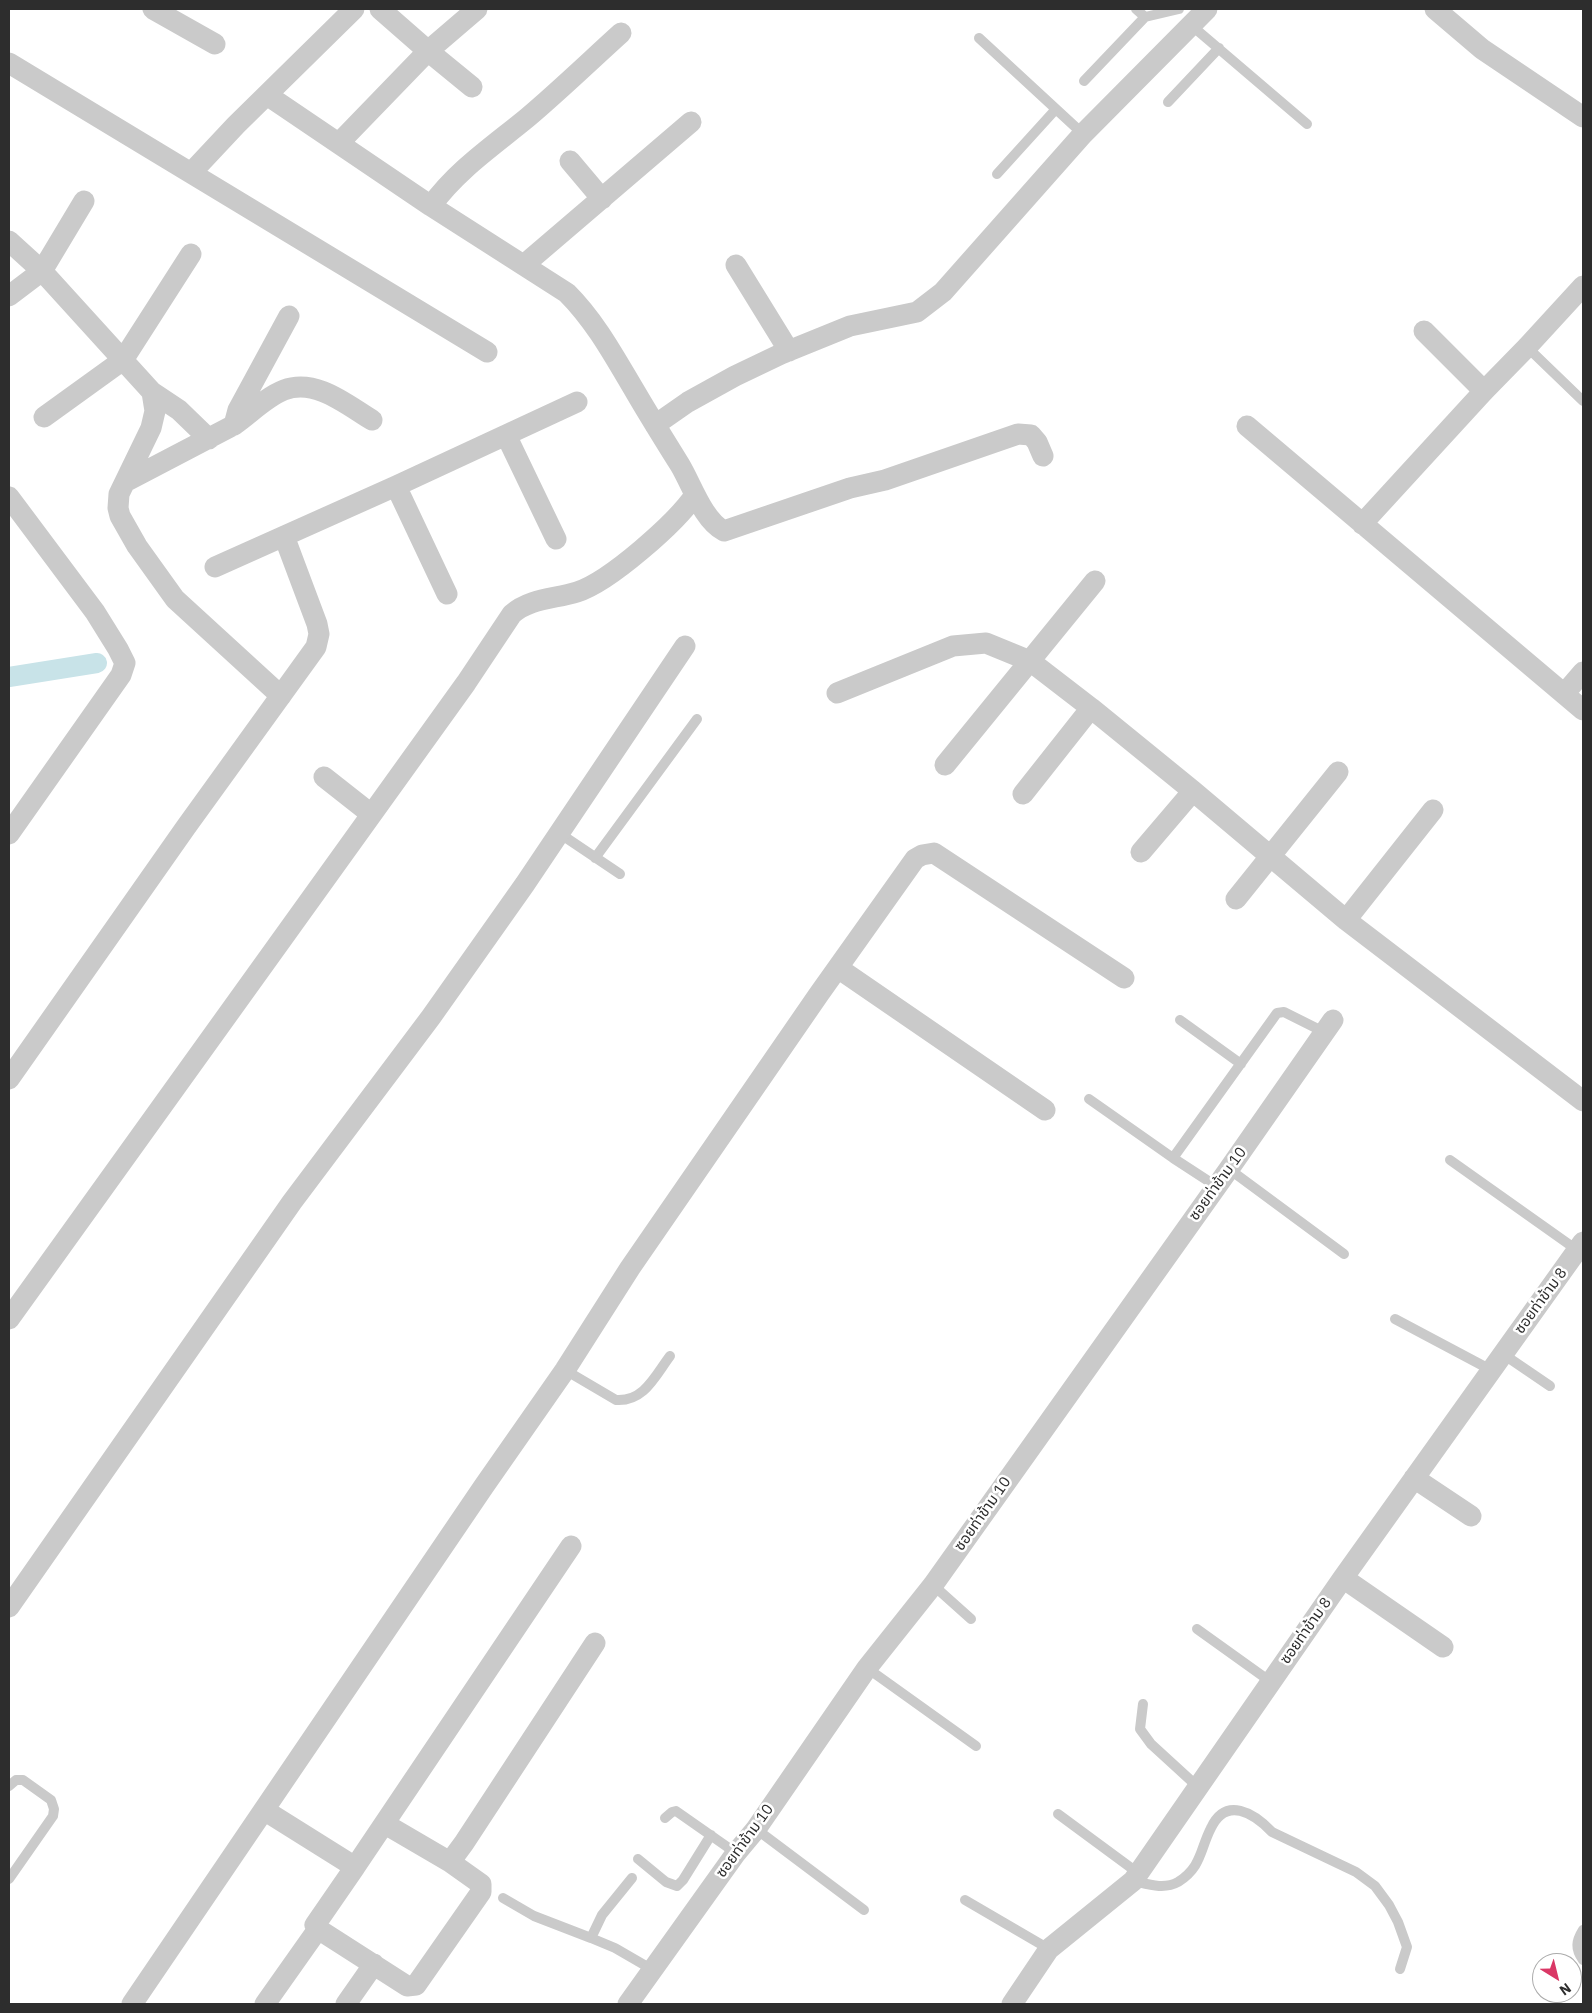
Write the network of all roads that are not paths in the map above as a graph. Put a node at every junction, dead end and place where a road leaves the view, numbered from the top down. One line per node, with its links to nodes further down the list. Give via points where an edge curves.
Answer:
1 (354, 9): 17 (street)
2 (380, 9): 13 (street)
3 (477, 9): 13 (street)
4 (1136, 9): 8 (lane)
5 (1435, 9): 20 (street, via 1482,49)
6 (168, 12): 11 (street)
7 (1195, 13): 8 (lane); 12 (lane); 23 (street)
8 (1145, 16): 15 (lane)
9 (621, 33): 30 (street, via 528,117 458,174)
10 (979, 38): 19 (lane)
11 (216, 44)
12 (1219, 48): 18 (lane); 22 (lane)
13 (428, 51): 16 (street); 24 (street)
14 (9, 63): 26 (street)
15 (1084, 81)
16 (472, 87)
17 (267, 95): 24 (street); 26 (street)
18 (1168, 102)
19 (1056, 109): 23 (lane); 27 (lane)
20 (1583, 117)
21 (691, 122): 28 (street)
22 (1307, 124)
23 (1083, 134): 41 (street, via 943,292 928,304 917,312 850,326)
24 (339, 143): 30 (street)
25 (570, 161): 28 (street)
26 (191, 173): 42 (street)
27 (997, 174)
28 (602, 198): 33 (street)
29 (84, 201): 35 (street)
30 (431, 206): 33 (street)
31 (9, 240): 35 (street)
32 (192, 254): 43 (street)
33 (525, 264): 51 (street, via 567,292 580,306 604,339)
34 (736, 265): 41 (street)
35 (42, 272): 37 (street); 43 (street)
36 (1583, 286): 40 (street)
37 (9, 296)
38 (289, 316): 50 (street, via 238,410)
39 (1424, 331): 44 (street)
40 (1527, 347): 44 (street); 46 (lane)
41 (789, 351): 51 (street, via 735,376)
42 (487, 352)
43 (123, 360): 45 (street); 48 (street)
44 (1484, 391): 60 (street)
45 (152, 392): 54 (street, via 179,410); 56 (street, via 155,411 151,428)
46 (1583, 401)
47 (577, 402): 53 (street)
48 (44, 417)
49 (372, 420): 50 (street, via 329,394 298,386 275,395)
50 (234, 425): 54 (street)
51 (655, 425): 58 (street)
52 (1247, 426): 60 (street)
53 (506, 436): 57 (street); 62 (street)
54 (209, 439): 56 (street)
55 (1043, 456): 58 (street, via 1031,435 1018,434 724,531 714,524)
56 (125, 482): 71 (street, via 119,494 118,508 137,546 175,598)
57 (396, 486): 61 (street); 65 (street)
58 (696, 496): 81 (street, via 626,562 594,584 578,592 521,607 512,614 466,684)
59 (9, 497): 83 (street, via 95,612 124,663 121,675)
60 (1362, 524): 70 (street)
61 (284, 536): 63 (street); 71 (street, via 319,634 316,647)
62 (556, 539)
63 (215, 567)
64 (1095, 581): 67 (street)
65 (447, 594)
66 (685, 646): 82 (street)
67 (1030, 661): 69 (street, via 986,643 953,646); 72 (street); 75 (street)
68 (1583, 672): 70 (street)
69 (837, 693)
70 (1564, 694): 73 (street)
71 (281, 696): 95 (street)
72 (1091, 708): 78 (street); 79 (street)
73 (1583, 710)
74 (697, 719): 86 (lane)
75 (945, 764)
76 (1338, 772): 85 (street)
77 (324, 777): 81 (street)
78 (1193, 791): 84 (street); 85 (street)
79 (1024, 794)
80 (1433, 810): 89 (street)
81 (371, 814): 105 (street)
82 (559, 833): 86 (lane); 116 (street, via 432,1017 292,1202)
83 (9, 834)
84 (1141, 852)
85 (1271, 856): 88 (street); 89 (street)
86 (595, 858): 87 (lane)
87 (620, 874)
88 (1236, 899)
89 (1346, 920): 97 (street)
90 (838, 968): 91 (street, via 915,859 930,852); 98 (street); 109 (street, via 630,1268)
91 (1124, 978)
92 (1180, 1020): 94 (lane)
93 (1328, 1026): 94 (lane, via 1284,1012 1277,1014); 101 (street, ซอยท่าข้าม 10)
94 (1241, 1064): 99 (lane)
95 (9, 1079)
96 (1089, 1099): 99 (lane)
97 (1583, 1101)
98 (1045, 1110)
99 (1173, 1158): 102 (lane)
100 (1450, 1160): 103 (lane)
101 (1229, 1169): 102 (street, ซอยท่าข้าม 10); 104 (lane)
102 (1216, 1186): 115 (street, ซอยท่าข้าม 10)
103 (1579, 1253): 108 (street, ซอยท่าข้าม 8)
104 (1344, 1254)
105 (9, 1319)
106 (1395, 1319): 108 (lane)
107 (670, 1356): 109 (lane, via 644,1391 622,1401)
108 (1497, 1362): 110 (lane); 111 (street, ซอยท่าข้าม 8)
109 (565, 1370): 127 (street)
110 (1550, 1386)
111 (1414, 1478): 112 (street); 114 (street, ซอยท่าข้าม 8)
112 (1471, 1516)
113 (571, 1546): 130 (street)
114 (1343, 1578): 120 (street); 122 (street, ซอยท่าข้าม 8)
115 (933, 1585): 117 (lane); 121 (street, ซอยท่าข้าม 10)
116 (9, 1607)
117 (971, 1619)
118 (1197, 1629): 122 (lane)
119 (595, 1643): 135 (street)
120 (1443, 1647)
121 (867, 1668): 124 (lane); 131 (street, ซอยท่าข้าม 10)
122 (1271, 1682): 126 (street, ซอยท่าข้าม 8)
123 (1143, 1704): 126 (lane, via 1140,1728 1151,1744)
124 (976, 1746)
125 (9, 1786): 139 (lane, via 16,1780 24,1780 51,1800 54,1810)
126 (1198, 1787): 137 (street, ซอยท่าข้าม 8)
127 (264, 1810): 136 (street); 151 (street)
128 (1058, 1814): 137 (lane)
129 (665, 1818): 132 (lane, via 676,1811)
130 (385, 1824): 135 (street); 136 (street)
131 (756, 1829): 133 (street, ซอยท่าข้าม 10); 142 (lane)
132 (711, 1835): 133 (lane); 134 (lane, via 677,1886 666,1882)
133 (736, 1853): 150 (street, ซอยท่าข้าม 10)
134 (638, 1859)
135 (450, 1862): 148 (street, via 481,1884 481,1892 416,1985 407,1986)
136 (355, 1867): 143 (street, via 315,1925)
137 (1136, 1877): 146 (street, ซอยท่าข้าม 8); 149 (lane, via 1154,1886 1178,1882 1199,1859 1216,1820 1224,1812 1238,1809 1264,1823 1272,1832 1356,1872 1375,1886 1398,1922 1406,1947)
138 (632, 1878): 145 (lane, via 602,1915)
139 (9, 1879)
140 (503, 1898): 145 (lane, via 534,1916)
141 (965, 1900): 146 (lane)
142 (864, 1910)
143 (318, 1929): 148 (street); 152 (street)
144 (1583, 1930): 147 (lane, via 1577,1940 1577,1951)
145 (591, 1938): 150 (lane)
146 (1049, 1949): 155 (street, ซอยท่าข้าม 8)
147 (1583, 1960)
148 (374, 1964): 153 (street)
149 (1400, 1969)
150 (653, 1970): 154 (street, ซอยท่าข้าม 10)
151 (132, 2004)
152 (264, 2004)
153 (346, 2004)
154 (628, 2004)
155 (1012, 2004)

